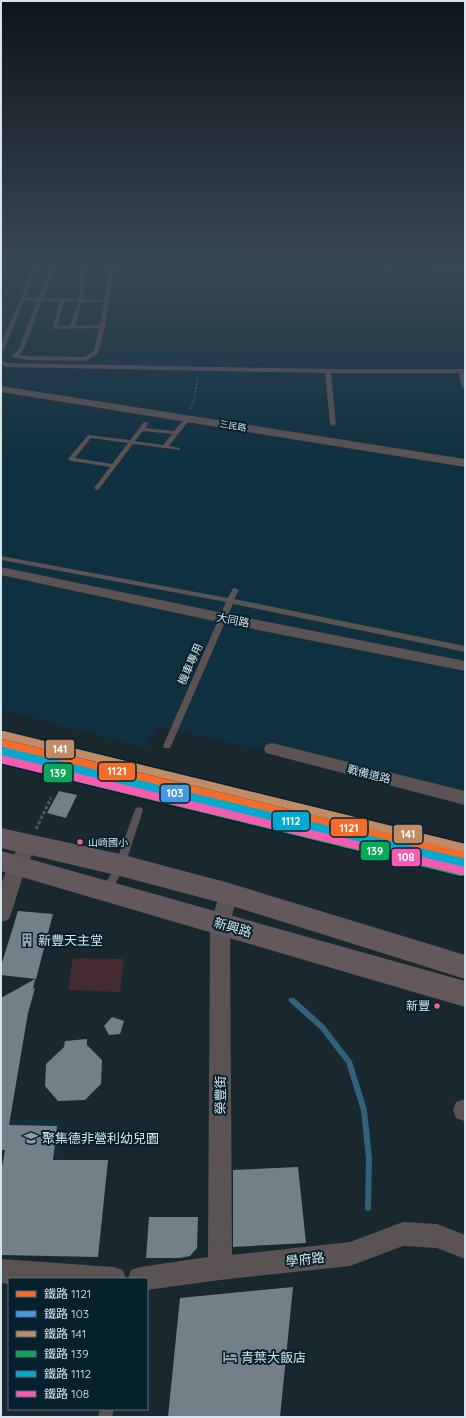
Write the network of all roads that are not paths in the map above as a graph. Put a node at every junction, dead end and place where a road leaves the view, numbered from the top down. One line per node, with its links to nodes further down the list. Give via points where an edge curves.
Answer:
1 (9, 330): 4 (lane)
2 (28, 330): 3 (lane, via 21,349 15,356 86,359 96,352)
3 (102, 330)
4 (1, 350)
5 (1, 362): 6 (lane, via 6,365)
6 (328, 371): 7 (lane); 12 (lane)
7 (463, 371): 8 (lane)
8 (465, 387)
9 (1, 389): 10 (street, 三民路)
10 (186, 419): 14 (lane); 18 (street, 三民路)
11 (146, 423): 13 (lane)
12 (333, 424)
13 (141, 429): 14 (lane); 15 (lane)
14 (175, 433): 16 (lane)
15 (131, 442): 16 (lane); 19 (lane); 19 (lane, via 90,436 72,459)
16 (165, 447): 17 (lane)
17 (178, 449)
18 (465, 463)
19 (113, 466): 20 (lane)
20 (97, 488)
21 (1, 558): 24 (lane)
22 (1, 571): 25 (street, 大同路)
23 (235, 590): 24 (lane, 機車專用)
24 (231, 601): 25 (lane, 機車專用); 26 (lane)
25 (223, 618): 27 (street, 大同路); 28 (lane, 機車專用)
26 (465, 649)
27 (465, 666)
28 (167, 746)
29 (272, 749): 30 (street, 戰備道路)
30 (465, 798)
31 (139, 810): 34 (lane)
32 (1, 838): 33 (main road, 新興路)
33 (16, 857): 34 (main road, 新興路); 35 (main road, 新興路); 37 (street)
34 (120, 865): 35 (lane); 36 (main road, 新興路)
35 (106, 892): 38 (main road, 新興路)
36 (229, 894): 38 (street, 榮豐街); 39 (main road, 新興路)
37 (1, 914)
38 (220, 922): 40 (main road, 新興路); 42 (street, 榮豐街)
39 (465, 967)
40 (465, 994)
41 (465, 1247): 42 (street, 學府路, via 437,1236 403,1234 350,1254)
42 (220, 1268): 45 (street, 學府路)
43 (1, 1270): 44 (street)
44 (101, 1278)
45 (147, 1278)

